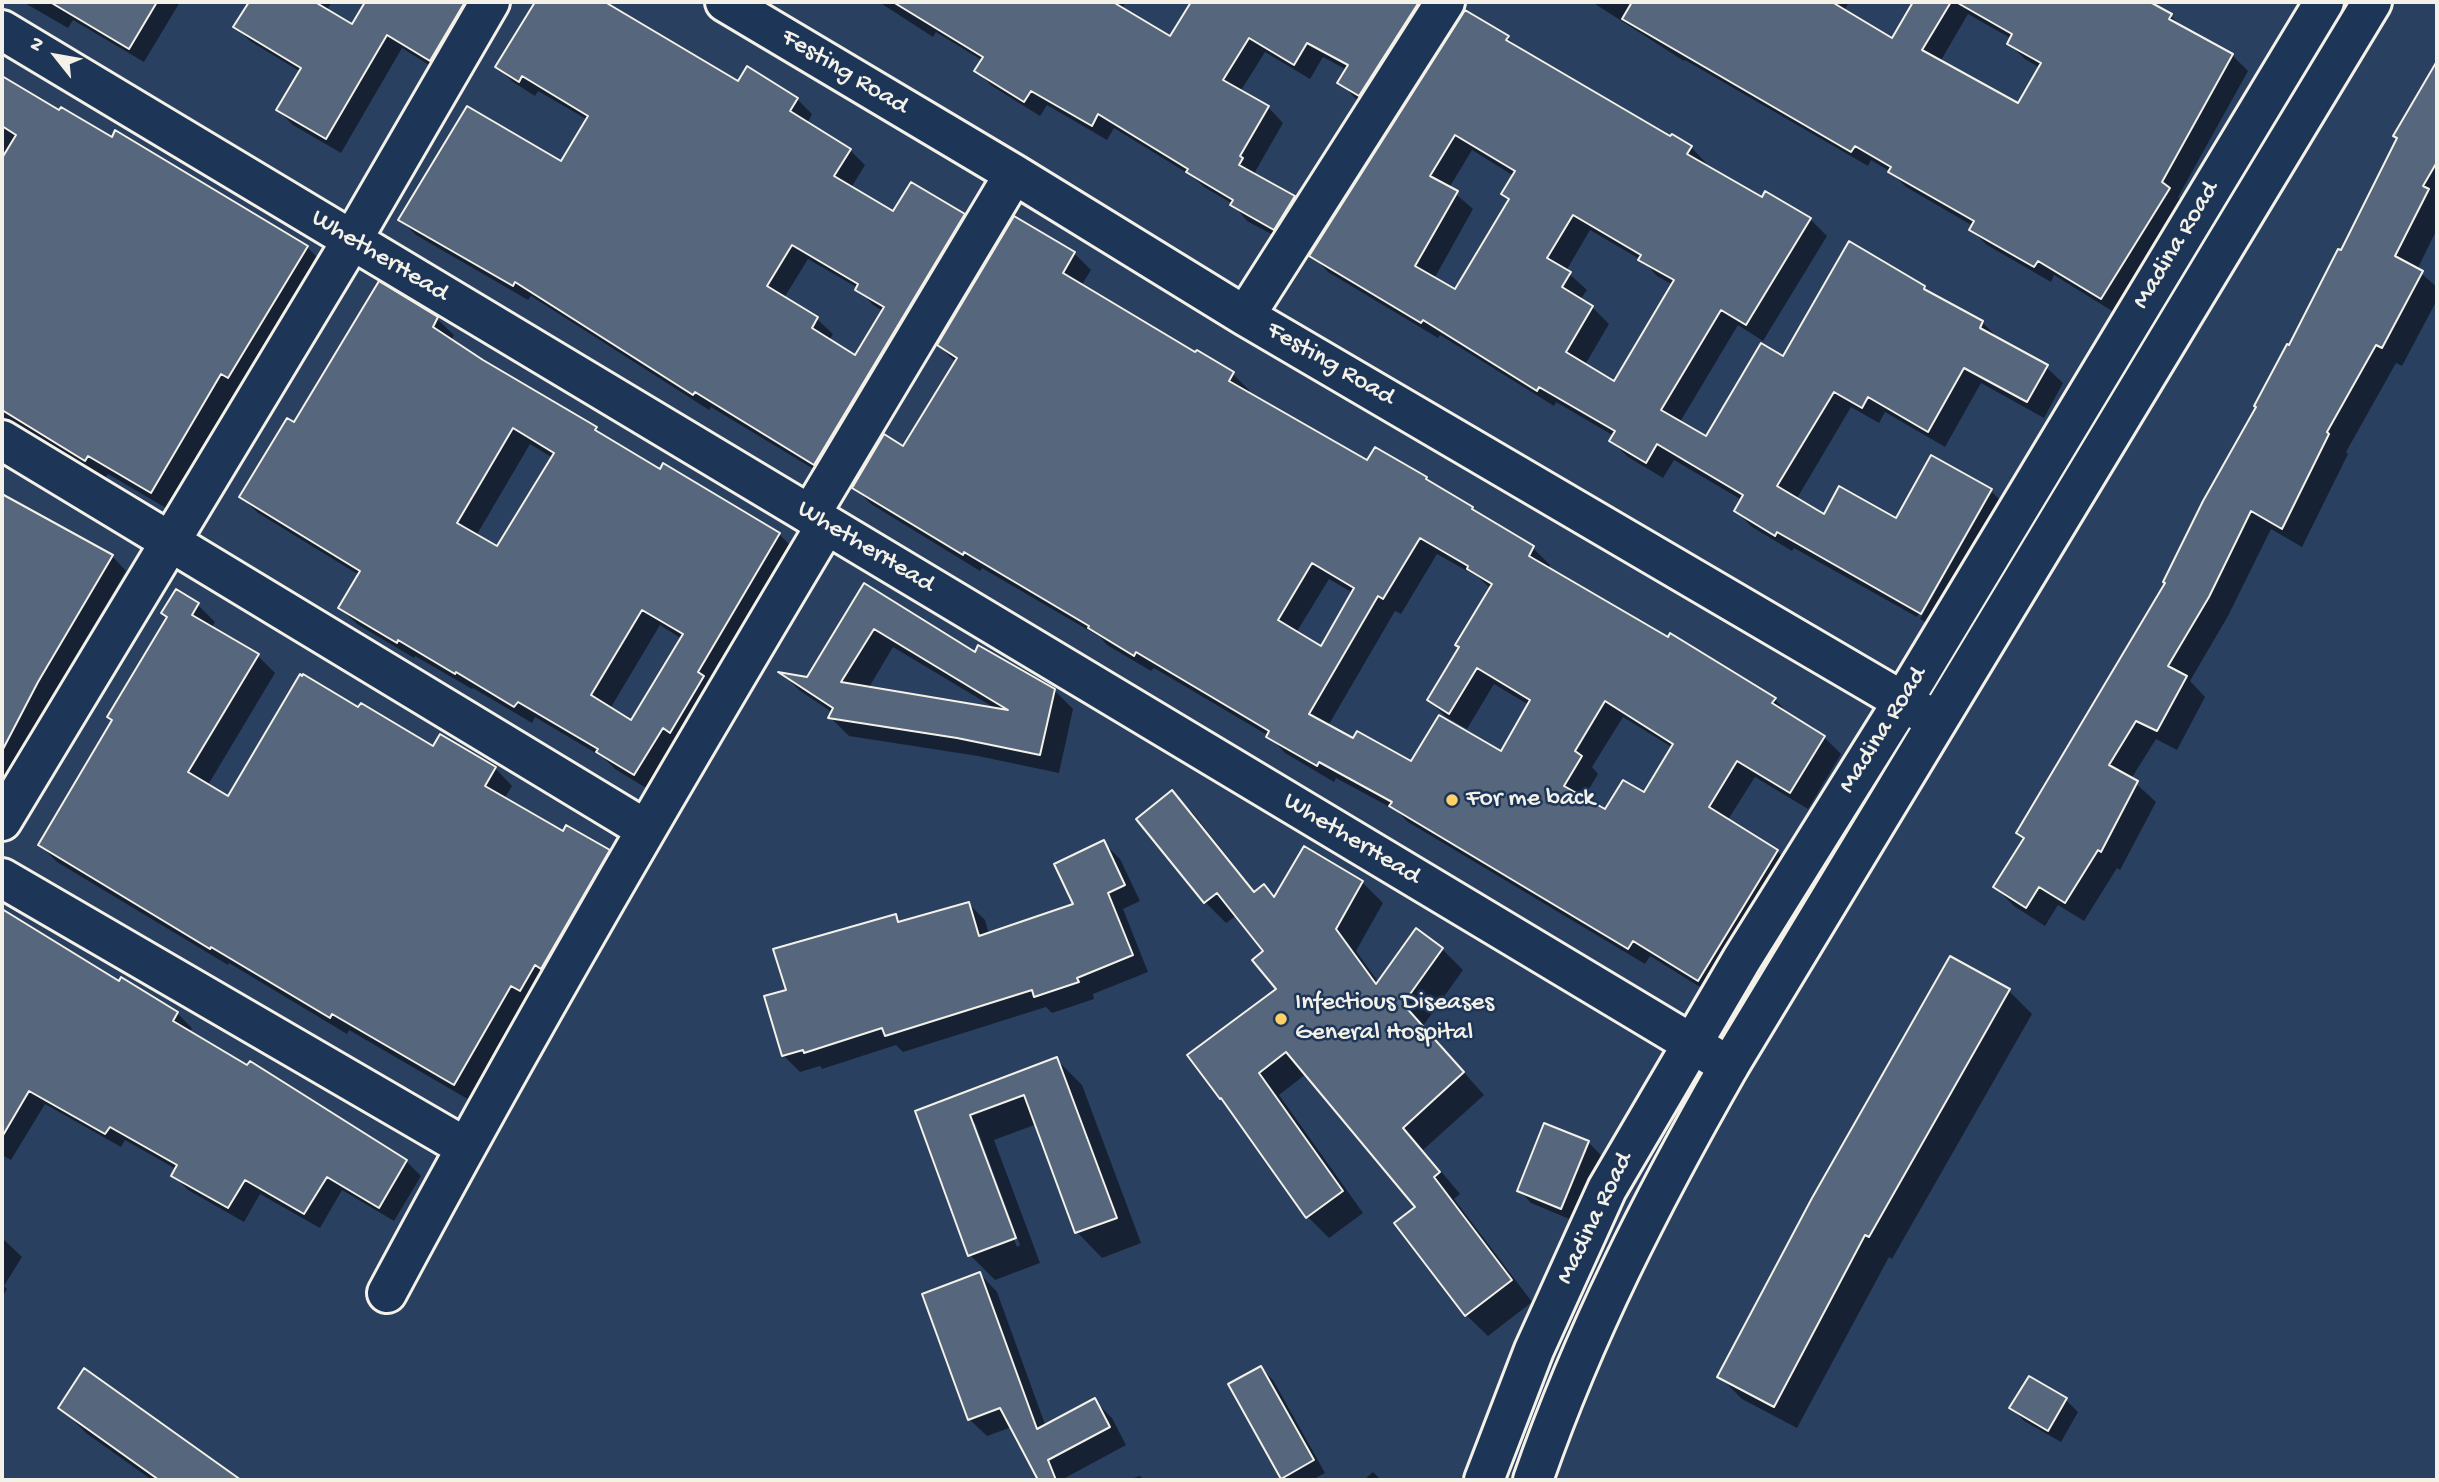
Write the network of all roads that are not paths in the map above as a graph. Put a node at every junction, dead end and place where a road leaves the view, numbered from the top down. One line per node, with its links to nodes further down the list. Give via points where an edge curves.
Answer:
1 (490, 2): 8 (street)
2 (724, 2): 7 (street, Festing Road)
3 (1445, 2): 9 (street)
4 (2324, 2): 10 (street, Madina Road)
5 (2372, 2): 11 (street, Madina Road)
6 (2, 30): 8 (street, WhetherHead)
7 (1014, 174): 9 (street, Festing Road); 13 (street)
8 (352, 240): 13 (street, WhetherHead); 14 (street)
9 (1245, 316): 15 (street, Festing Road)
10 (2112, 355): 11 (street); 15 (street, Madina Road)
11 (2146, 374): 16 (street, Madina Road)
12 (2, 440): 14 (street)
13 (818, 520): 18 (street); 20 (street, WhetherHead)
14 (170, 541): 17 (street); 18 (street)
15 (1903, 701): 16 (street, Festing Road); 20 (street, Madina Road)
16 (1938, 722): 21 (street, Madina Road)
17 (2, 821)
18 (645, 829): 22 (street)
19 (2, 878): 22 (street)
20 (1693, 1045): 21 (street, WhetherHead); 24 (street, Madina Road, via 1607,1189 1534,1350)
21 (1729, 1066): 25 (street, Madina Road, via 1631,1245 1583,1350)
22 (465, 1147): 23 (street)
23 (387, 1293)
24 (1484, 1480)
25 (1533, 1480)

